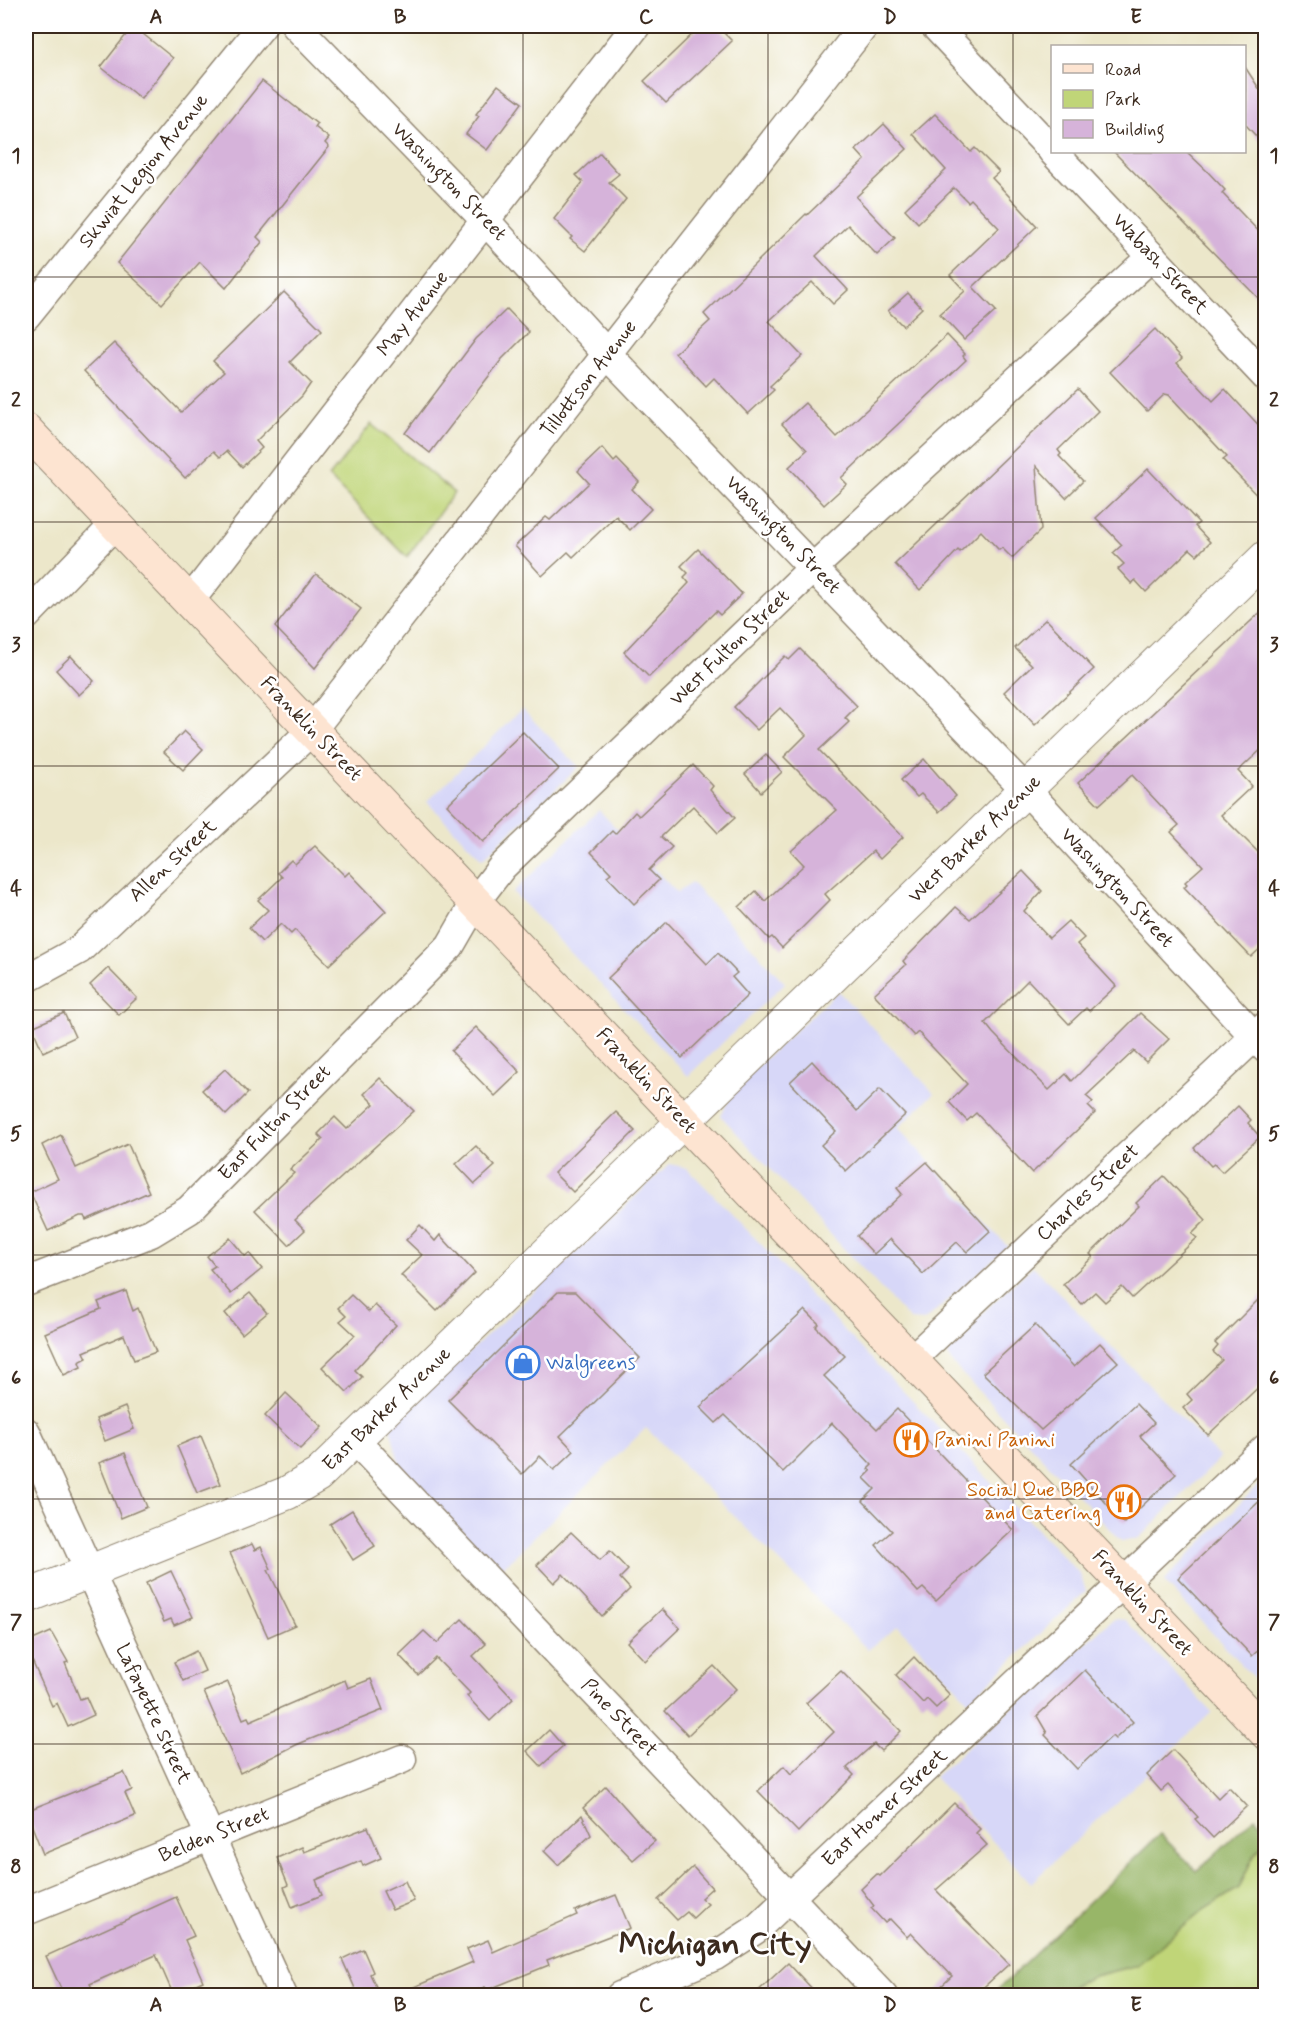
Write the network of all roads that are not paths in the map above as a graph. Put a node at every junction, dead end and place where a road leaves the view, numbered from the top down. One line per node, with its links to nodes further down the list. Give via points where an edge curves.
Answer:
1 (262, 26): 10 (street, Skwiat Legion Avenue)
2 (296, 26): 8 (street, Washington Street)
3 (636, 26): 8 (street, May Avenue)
4 (864, 26): 11 (street, Tillottson Avenue)
5 (935, 26): 6 (street, Wabash Street)
6 (1051, 149)
7 (1055, 153): 9 (street, Wabash Street)
8 (486, 221): 11 (street, Washington Street); 17 (street, May Avenue)
9 (1152, 256): 12 (street, Wabash Street); 16 (street, West Fulton Street)
10 (26, 316)
11 (608, 355): 16 (street, Washington Street); 19 (street, Tillottson Avenue)
12 (1266, 377)
13 (26, 430): 14 (main road, Franklin Street)
14 (115, 524): 17 (main road, Franklin Street); 18 (street)
15 (1266, 557): 20 (street, West Barker Avenue)
16 (814, 567): 20 (street, Washington Street); 21 (street, West Fulton Street, via 502,867)
17 (189, 602): 19 (main road, Franklin Street)
18 (26, 616)
19 (312, 730): 21 (main road, Franklin Street); 22 (street, Allen Street, via 79,950)
20 (1026, 790): 23 (street, Washington Street); 24 (street, West Barker Avenue)
21 (476, 901): 24 (main road, Franklin Street); 25 (street, East Fulton Street, via 450,946 189,1210 151,1233)
22 (26, 979)
23 (1262, 1038): 26 (street, Charles Street)
24 (685, 1122): 26 (main road, Franklin Street); 28 (street, East Barker Avenue)
25 (26, 1282)
26 (911, 1360): 31 (main road, Franklin Street)
27 (26, 1432): 30 (street, Lafayette Street)
28 (355, 1440): 30 (street, East Barker Avenue, via 318,1475 287,1493); 36 (street, Pine Street)
29 (1266, 1448): 31 (street, East Homer Street)
30 (88, 1572): 32 (street, East Barker Avenue); 35 (street, Lafayette Street)
31 (1124, 1582): 33 (main road, Franklin Street); 36 (street, East Homer Street)
32 (26, 1597)
33 (1266, 1733)
34 (402, 1759): 35 (street, Belden Street)
35 (210, 1836): 37 (street, Belden Street); 38 (street, Lafayette Street)
36 (790, 1898): 39 (street, East Homer Street, via 755,1930 715,1956); 40 (street, Pine Street)
37 (26, 1911)
38 (283, 1995)
39 (620, 1995)
40 (883, 1995)

